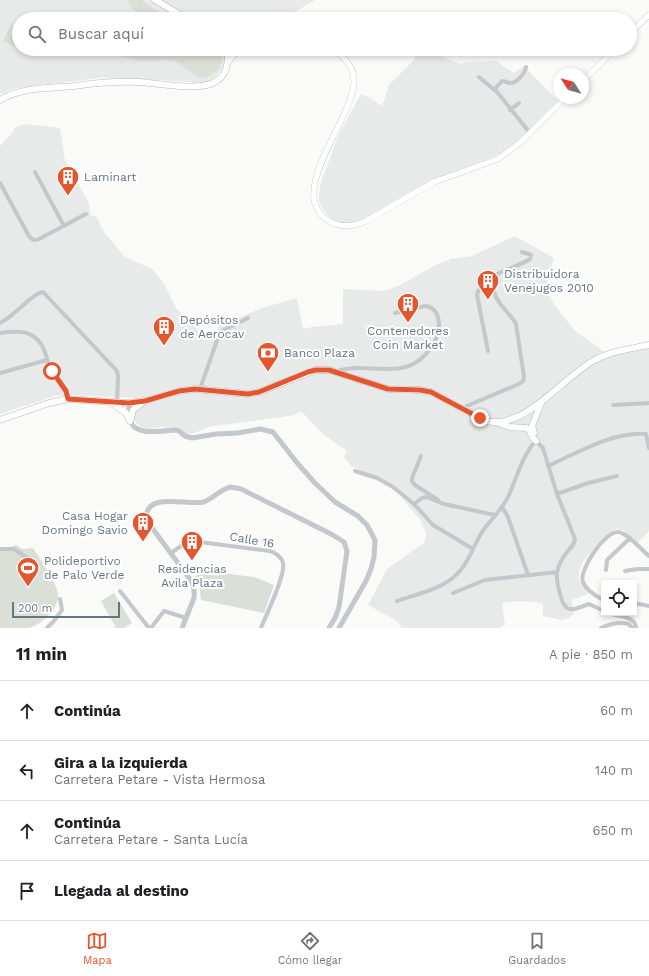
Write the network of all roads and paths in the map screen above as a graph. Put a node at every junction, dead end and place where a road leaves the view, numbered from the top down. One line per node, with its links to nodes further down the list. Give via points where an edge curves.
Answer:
1 (155, 0): 2 (main road)
2 (175, 12)
3 (649, 15): 4 (main road)
4 (637, 26)
5 (228, 56): 9 (main road)
6 (233, 56): 9 (main road)
7 (341, 56): 18 (main road, via 351,68 354,88 316,176 314,192 322,216 338,225 352,226 364,222 428,185 496,161)
8 (608, 56): 11 (main road)
9 (228, 62): 14 (main road, via 219,79 203,86 137,82 102,83 29,90)
10 (526, 66): 13 (street, via 522,76 511,83 502,81)
11 (589, 75)
12 (479, 76): 13 (street)
13 (494, 90): 17 (street)
14 (0, 100)
15 (519, 103): 17 (street)
16 (559, 104): 18 (main road)
17 (510, 110): 18 (street)
18 (530, 133)
19 (35, 172): 22 (street)
20 (0, 183): 22 (street, via 32,240)
21 (86, 214): 22 (street)
22 (64, 226)
23 (522, 252): 24 (street, via 531,255 530,259)
24 (491, 278): 30 (street, via 481,285 477,295); 43 (street, via 499,302 516,324 524,377 520,384)
25 (395, 313): 32 (street, via 425,306 434,308 439,328 431,348 423,357 406,367 342,368)
26 (248, 318): 34 (street, via 220,332)
27 (0, 323): 39 (street, via 38,293 43,292 117,372)
28 (0, 333): 31 (street, via 19,332 33,335 44,350)
29 (649, 344): 36 (main road, via 599,358)
30 (488, 351)
31 (47, 360): 33 (street); 35 (street, via 66,391)
32 (335, 372): 34 (main road, via 316,370 248,394); 43 (main road, via 388,389 431,392)
33 (0, 373)
34 (200, 389): 37 (main road, via 179,391)
35 (68, 399): 38 (main road); 44 (main road)
36 (543, 400): 46 (main road, via 515,419); 48 (main road, via 532,426)
37 (145, 401): 40 (main road); 45 (main road, via 133,410)
38 (110, 402): 39 (main road); 45 (main road, via 126,413)
39 (118, 403): 40 (main road)
40 (129, 403): 45 (street)
41 (649, 403): 42 (street)
42 (613, 405)
43 (461, 408): 46 (main road, via 486,421)
44 (0, 420)
45 (130, 421): 87 (street, via 140,430 176,430 192,438 260,429 273,432 314,482 335,502 358,516 373,534 375,546 366,581)
46 (496, 422): 48 (main road, via 510,427 526,428)
47 (648, 434): 49 (street); 51 (street, via 606,440)
48 (536, 441): 51 (street, via 542,448); 57 (street, via 527,453)
49 (649, 448)
50 (421, 456): 56 (street, via 412,481)
51 (548, 466): 54 (street)
52 (356, 471): 55 (street, via 393,487)
53 (617, 476): 54 (street)
54 (557, 494): 68 (street, via 575,539)
55 (414, 504): 56 (street, via 428,497); 61 (street, via 432,525)
56 (446, 504): 58 (street)
57 (502, 507): 58 (street); 69 (street, via 508,517)
58 (494, 515): 61 (street)
59 (630, 538): 63 (street); 66 (street, via 607,560); 72 (street, via 620,532 612,533 597,547 584,572 583,582)
60 (0, 549): 64 (street, via 14,549)
61 (473, 549): 74 (street, via 453,579)
62 (171, 553): 80 (street, via 194,588 194,598); 85 (street, Calle 16, via 192,541 275,552 283,562 283,574); 86 (street, via 147,521 147,512 151,506 164,501 203,502 231,486 241,489 344,542 348,551 339,607)
63 (649, 556)
64 (33, 562)
65 (649, 569): 67 (street)
66 (606, 570)
67 (626, 570)
68 (557, 572): 69 (street); 77 (street, via 557,582 565,607 574,609 589,604)
69 (528, 575): 71 (street, via 485,580)
70 (120, 591): 83 (street)
71 (453, 594)
72 (601, 598)
73 (60, 599): 82 (street, via 62,610)
74 (397, 601)
75 (637, 604): 76 (street)
76 (649, 606)
77 (601, 610)
78 (620, 616): 81 (street)
79 (626, 616): 81 (street)
80 (186, 618): 83 (street, via 164,611); 84 (street)
81 (632, 619): 90 (street)
82 (47, 628)
83 (150, 628)
84 (182, 628)
85 (261, 628)
86 (329, 628)
87 (339, 628)
88 (601, 628): 89 (street, via 625,623)
89 (632, 628)
90 (636, 628)

